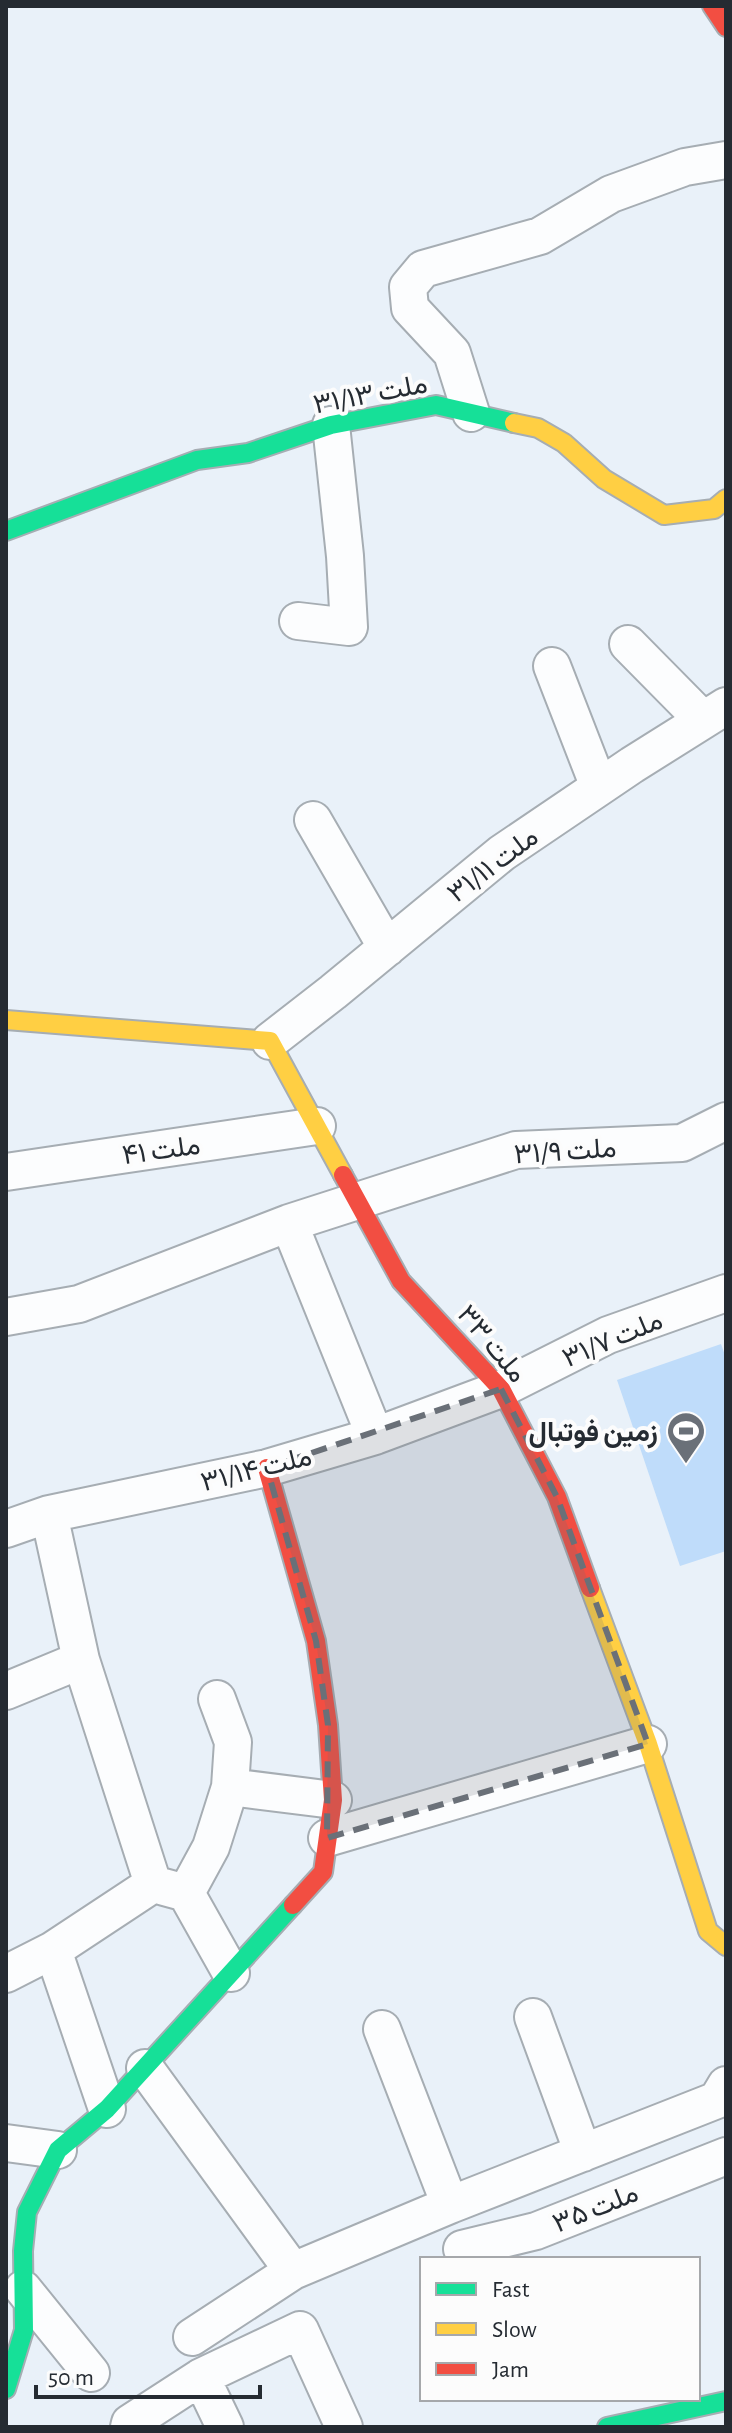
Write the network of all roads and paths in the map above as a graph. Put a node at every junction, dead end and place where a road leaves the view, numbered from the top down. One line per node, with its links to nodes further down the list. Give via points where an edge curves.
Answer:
1 (712, 6): 2 (street)
2 (726, 27)
3 (726, 160): 4 (street, via 685,167 611,194 540,236 423,269 408,287 410,308 452,353)
4 (471, 413): 5 (street, ملت ۳۱/۱۳, via 436,405); 6 (street, ملت ۳۱/۱۳, via 538,428 564,443 604,479 664,515 714,509)
5 (331, 425): 7 (street, ملت ۳۱/۱۳, via 248,453 197,460); 8 (street, via 349,627)
6 (726, 499)
7 (6, 531)
8 (298, 621)
9 (628, 644): 11 (street)
10 (552, 666): 12 (street)
11 (715, 713): 12 (street, ملت ۳۱/۱۱)
12 (599, 787): 14 (street, ملت ۳۱/۱۱, via 502,853)
13 (313, 820): 14 (street)
14 (387, 948): 16 (street, ملت ۳۱/۱۱)
15 (6, 1020): 16 (street)
16 (270, 1041): 18 (street, ملت ۳۳)
17 (726, 1121): 20 (street, ملت ۳۱/۹, via 682,1143 516,1150)
18 (317, 1126): 19 (street, ملت ۴۱); 20 (street, ملت ۳۳)
19 (6, 1172)
20 (358, 1202): 21 (street, ملت ۳۱/۹); 24 (street, ملت ۳۳, via 401,1281)
21 (289, 1223): 23 (street, ملت ۳۱/۹, via 79,1304); 25 (street)
22 (726, 1293): 24 (street, ملت ۳۱/۷, via 608,1335)
23 (6, 1317)
24 (501, 1389): 25 (street, ملت ۳۱/۱۴); 32 (street, ملت ۳۳, via 557,1497)
25 (375, 1436): 26 (street, ملت ۳۱/۱۴)
26 (267, 1468): 27 (street, ملت ۳۱/۱۴); 34 (street, via 316,1641)
27 (49, 1514): 28 (street, ملت ۳۱/۱۴); 29 (street)
28 (6, 1529)
29 (81, 1660): 30 (street); 36 (street)
30 (6, 1691)
31 (217, 1699): 33 (street, via 233,1742)
32 (648, 1744): 35 (street); 37 (street, ملت ۳۳, via 708,1931)
33 (230, 1787): 34 (street); 36 (street, via 211,1847)
34 (333, 1800): 35 (street)
35 (327, 1838): 39 (street, via 323,1872)
36 (170, 1888): 38 (street); 39 (street)
37 (726, 1946)
38 (53, 1950): 40 (street); 45 (street)
39 (231, 1973): 43 (street)
40 (6, 1974)
41 (533, 2017): 48 (street)
42 (382, 2029): 50 (street)
43 (145, 2068): 45 (street); 52 (street)
44 (726, 2085): 48 (street, via 717,2100)
45 (107, 2109): 47 (street)
46 (6, 2143): 47 (street)
47 (58, 2150): 53 (street, via 27,2212)
48 (583, 2153): 50 (street)
49 (726, 2156): 51 (street, ملت ۳۵, via 536,2231)
50 (450, 2205): 52 (street)
51 (462, 2249)
52 (293, 2271): 54 (street)
53 (23, 2289): 55 (street); 57 (street, via 24,2330)
54 (192, 2337)
55 (91, 2373)
56 (201, 2377): 59 (street); 60 (street); 61 (street, via 300,2330)
57 (6, 2389)
58 (726, 2401): 62 (street)
59 (129, 2427)
60 (225, 2427)
61 (344, 2427)
62 (607, 2427)

